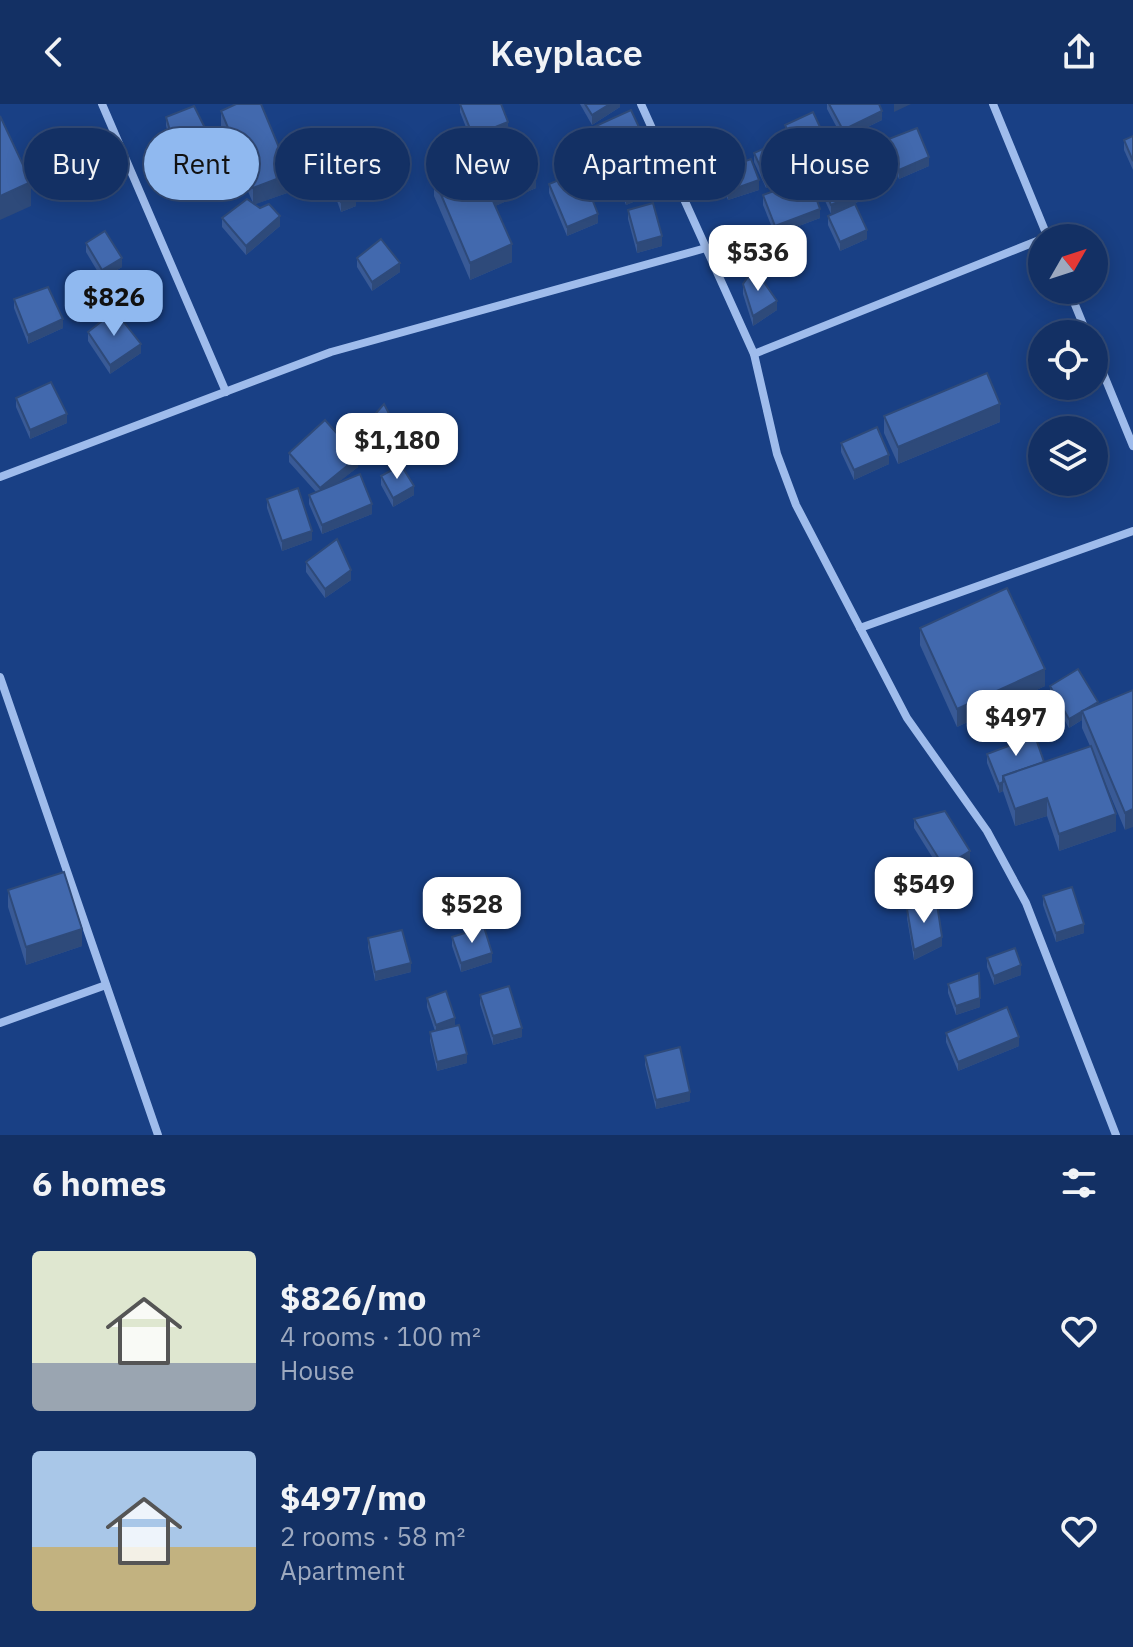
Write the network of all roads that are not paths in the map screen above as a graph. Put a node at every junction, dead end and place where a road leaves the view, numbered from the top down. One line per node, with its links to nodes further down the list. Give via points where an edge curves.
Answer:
1 (102, 104): 9 (street)
2 (641, 104): 6 (street)
3 (993, 104): 4 (street)
4 (1040, 224)
5 (1028, 245): 7 (street)
6 (706, 248): 7 (street); 9 (street, via 331,352)
7 (754, 354): 13 (street, via 786,480)
8 (1108, 385): 10 (street)
9 (226, 392): 11 (street)
10 (1133, 446)
11 (0, 477)
12 (1133, 531): 13 (street)
13 (860, 628): 18 (street, via 907,718 987,831 1026,903)
14 (0, 677): 15 (street)
15 (106, 985): 16 (street); 17 (street)
16 (0, 1023)
17 (158, 1135)
18 (1116, 1135)

